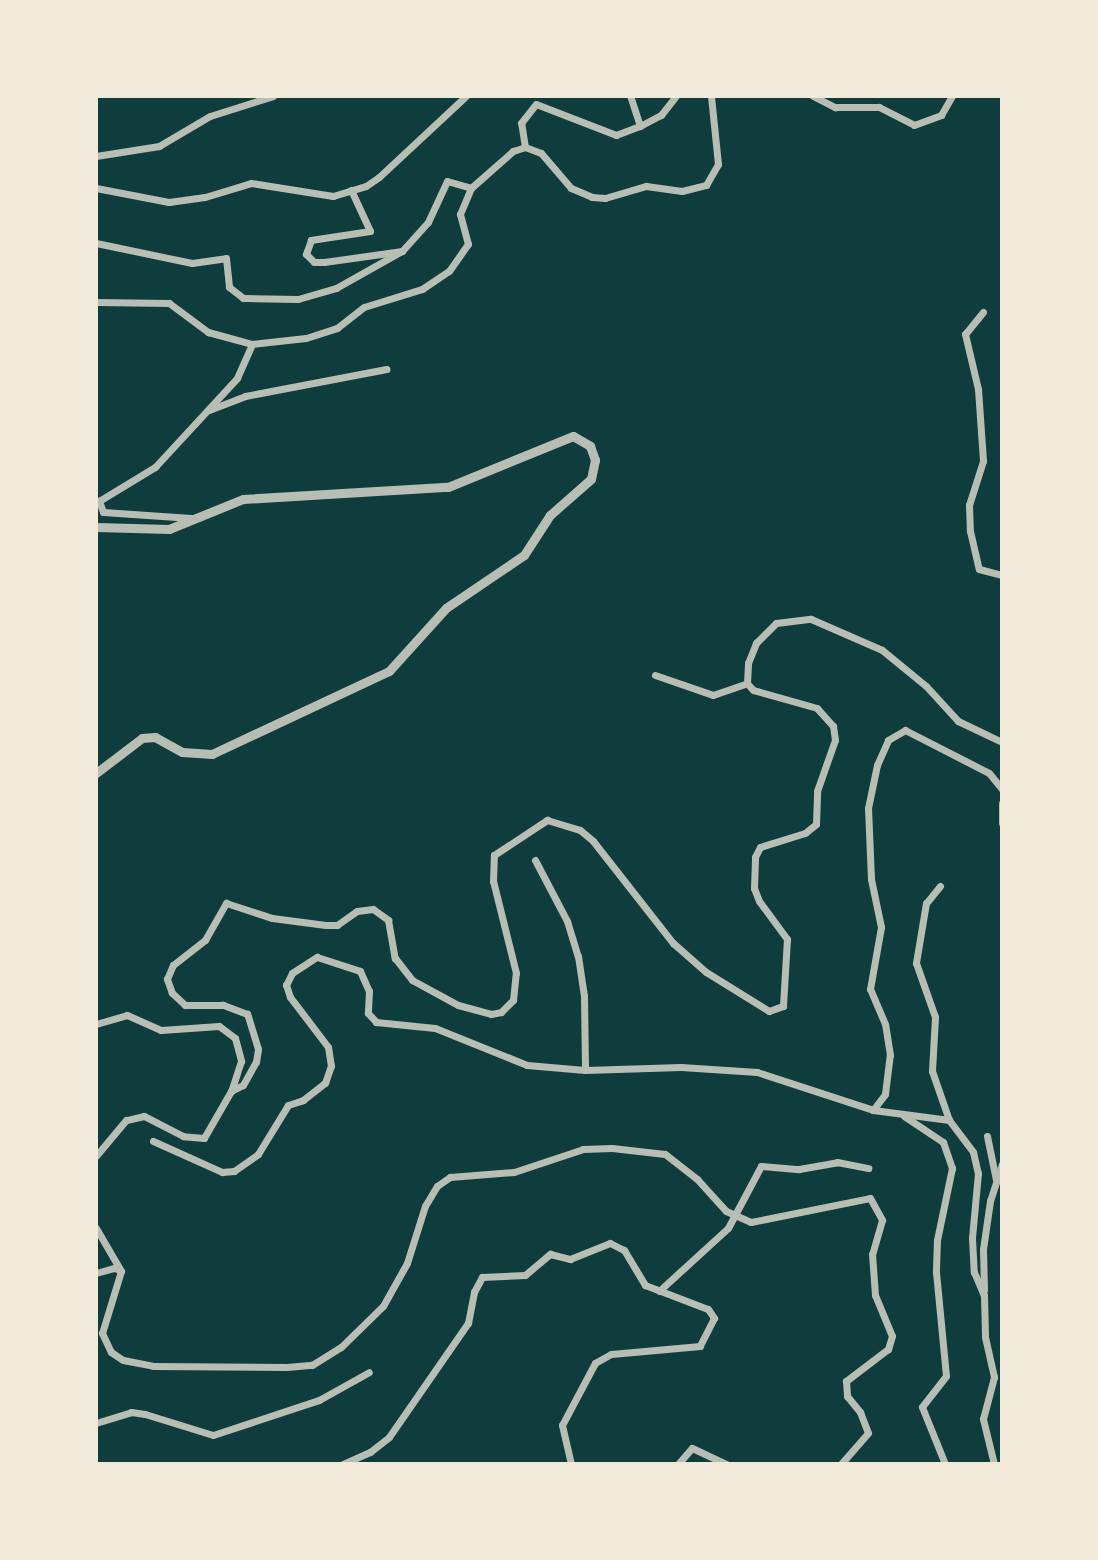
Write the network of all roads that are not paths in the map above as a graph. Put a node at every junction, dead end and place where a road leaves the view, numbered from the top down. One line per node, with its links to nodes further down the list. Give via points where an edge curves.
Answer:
1 (273, 96): 10 (street, via 210,116 159,146)
2 (466, 96): 13 (street, via 379,177)
3 (630, 96): 8 (street)
4 (676, 96): 8 (street, via 661,115)
5 (711, 96): 9 (street, via 717,170 706,185 697,188 646,186 605,198 592,197 571,188 541,153)
6 (813, 96): 7 (street, via 835,107 879,107 914,125 941,115)
7 (952, 96)
8 (640, 125): 9 (street, via 608,134 536,104 521,123)
9 (525, 148): 12 (street, via 497,163)
10 (96, 156)
11 (96, 188): 13 (street, via 169,202 205,198 251,183 316,196)
12 (471, 188): 15 (street, via 447,181 428,222); 18 (street, via 460,214 468,244 436,281 364,307 337,328 306,338)
13 (351, 190): 15 (street, via 370,231 311,240 309,257 324,262)
14 (96, 243): 15 (street, via 192,263 226,258 229,287 243,298 259,301 298,299 327,291)
15 (402, 251)
16 (96, 302): 18 (street, via 169,303 208,332)
17 (983, 312): 23 (street, via 965,334 978,389 983,461 969,505 970,524 975,562 990,575)
18 (252, 344): 20 (street, via 237,378)
19 (386, 369): 20 (street, via 245,396)
20 (205, 411): 21 (street, via 155,467 99,501 103,512)
21 (193, 518): 22 (street, via 161,530); 27 (street, via 243,499 448,487 573,436 590,446 595,460 591,479 550,515 524,555 446,608 389,671 212,754 182,752 155,737 142,738)
22 (96, 527)
23 (1002, 575)
24 (656, 676): 25 (street, via 713,695)
25 (747, 683): 26 (street, via 748,663 763,633 787,620 811,620 882,650 926,686 958,721); 35 (street, via 753,690 817,708 833,726 835,740 817,791 816,824 804,833 760,847 755,857 758,901 787,939 785,998 777,1011 769,1011 706,972 673,943 593,841 580,830 547,820 494,855 493,881 516,973 513,1000 501,1012 491,1014 458,1004 412,980 395,958 388,920 373,909 326,925 272,918 226,903 205,940 173,965 167,979 172,993 185,1005 223,1005 247,1014 258,1048 256,1062 243,1085)
26 (1002, 741)
27 (96, 773)
28 (1002, 789): 36 (street, via 989,773 905,730 888,740 877,765 868,808 871,879 881,927 870,989 885,1024 890,1055 885,1094)
29 (1002, 803): 30 (street)
30 (1002, 823)
31 (534, 860): 34 (street, via 567,921 578,956 584,996)
32 (940, 886): 38 (street, via 926,904 916,963 935,1017 932,1071)
33 (96, 1024): 35 (street, via 127,1016 161,1030 195,1025 226,1028 235,1038 241,1061)
34 (585, 1070): 36 (street, via 681,1067 757,1072); 40 (street, via 527,1065 435,1028 376,1022 368,1013 369,991 360,971 317,957 305,962 286,985 290,998 328,1047 331,1066 325,1083 288,1105 258,1154 234,1171 222,1172)
35 (231, 1091): 41 (street, via 204,1138 183,1136 144,1116 126,1120)
36 (873, 1110): 37 (street)
37 (901, 1114): 38 (street); 58 (street, via 943,1142 952,1168 937,1240 936,1272 946,1376 922,1407)
38 (949, 1120): 50 (street, via 966,1139 978,1173 972,1238 974,1272)
39 (987, 1136): 44 (street)
40 (153, 1141)
41 (96, 1156)
42 (1002, 1164): 44 (street)
43 (868, 1167): 45 (street, via 836,1162 799,1169 761,1166)
44 (996, 1181): 50 (street, via 983,1249)
45 (736, 1218): 47 (street, via 697,1179 657,1151 583,1149 514,1172 450,1177 437,1186 425,1206 407,1263 383,1306 341,1347 312,1365 180,1367 123,1360 111,1352 102,1333); 49 (street); 57 (street, via 761,1222 860,1197 870,1198 880,1210 881,1230 872,1269 891,1344 846,1381 847,1396 868,1433)
46 (96, 1228): 47 (street)
47 (121, 1271): 48 (street, via 114,1268)
48 (96, 1273)
49 (659, 1291): 53 (street, via 645,1285 624,1250 610,1243 570,1259 550,1254 525,1275 482,1278 468,1322 389,1437 370,1452); 54 (street, via 712,1311 713,1323 705,1342 695,1348 611,1354 595,1363 562,1425)
50 (984, 1294): 59 (street, via 985,1337 994,1385 983,1419)
51 (369, 1372): 52 (street, via 319,1399 213,1435 131,1412)
52 (96, 1423)
53 (342, 1464)
54 (571, 1464)
55 (678, 1464): 56 (street, via 692,1448)
56 (726, 1464)
57 (841, 1464)
58 (945, 1464)
59 (994, 1464)

